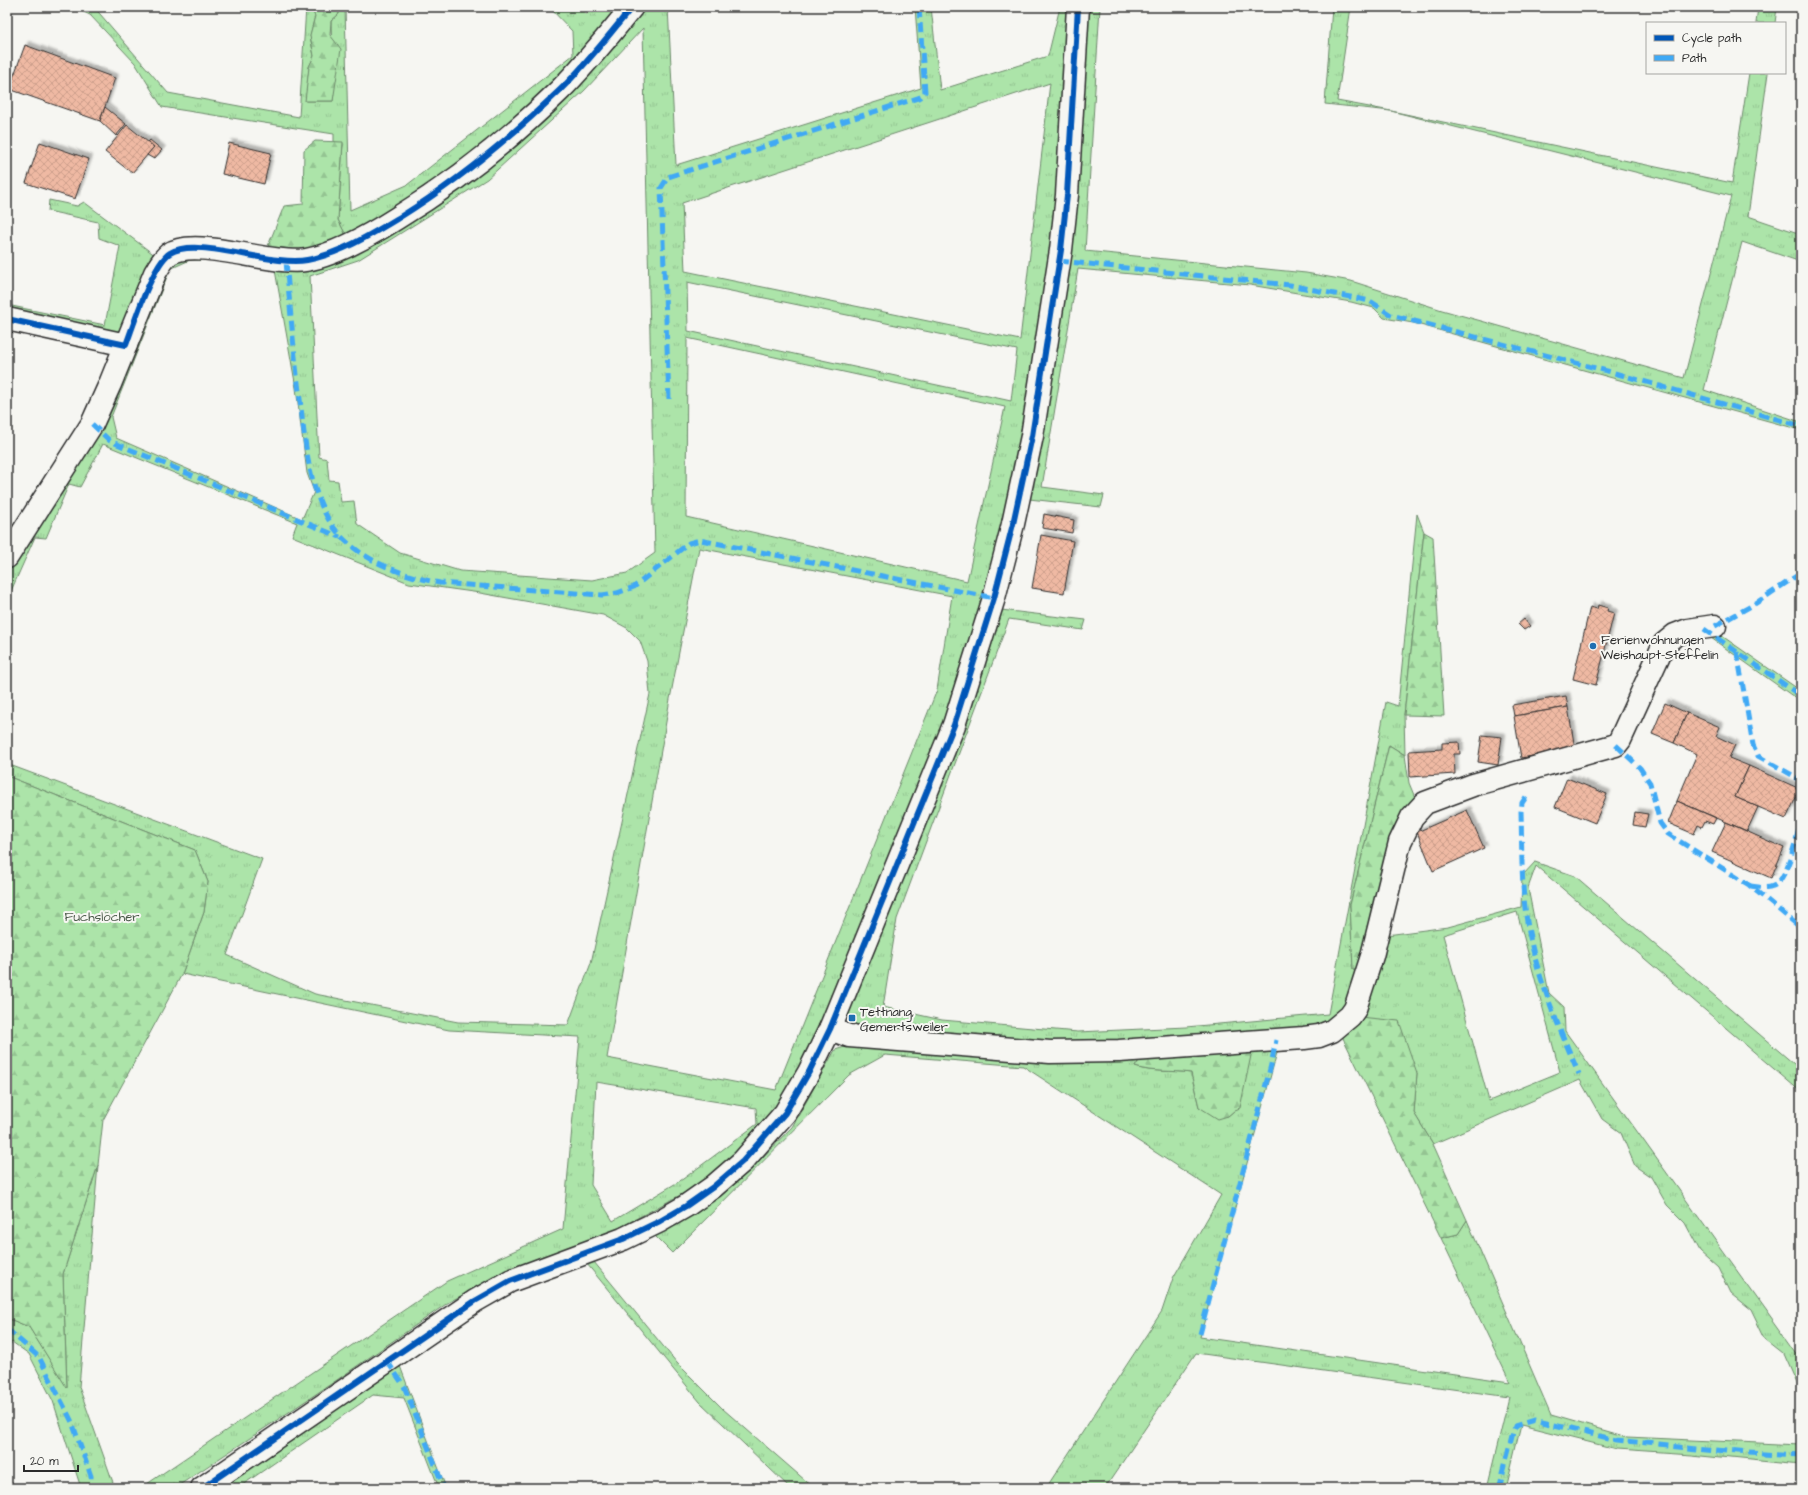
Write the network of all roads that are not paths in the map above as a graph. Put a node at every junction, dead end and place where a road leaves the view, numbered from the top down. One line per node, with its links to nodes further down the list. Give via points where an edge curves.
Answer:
1 (632, 7): 4 (street, via 561,89 502,143 431,197 372,234 306,260 286,261 212,249 183,248 170,253 162,260 155,273)
2 (1078, 7): 7 (street, via 1067,194 1061,250 1032,436 1013,524 994,598 954,725)
3 (7, 319): 4 (street)
4 (126, 345): 5 (street, via 92,424)
5 (7, 557)
6 (1715, 626): 7 (street, via 1688,630 1675,635 1664,644 1616,745 1473,785 1425,803 1405,830 1400,842 1359,999 1350,1016 1332,1031 1304,1038 1119,1051 1050,1052 849,1036)
7 (830, 1029): 8 (street, via 785,1113 743,1161 713,1187 686,1206 623,1239 510,1281 474,1301)
8 (202, 1488)

